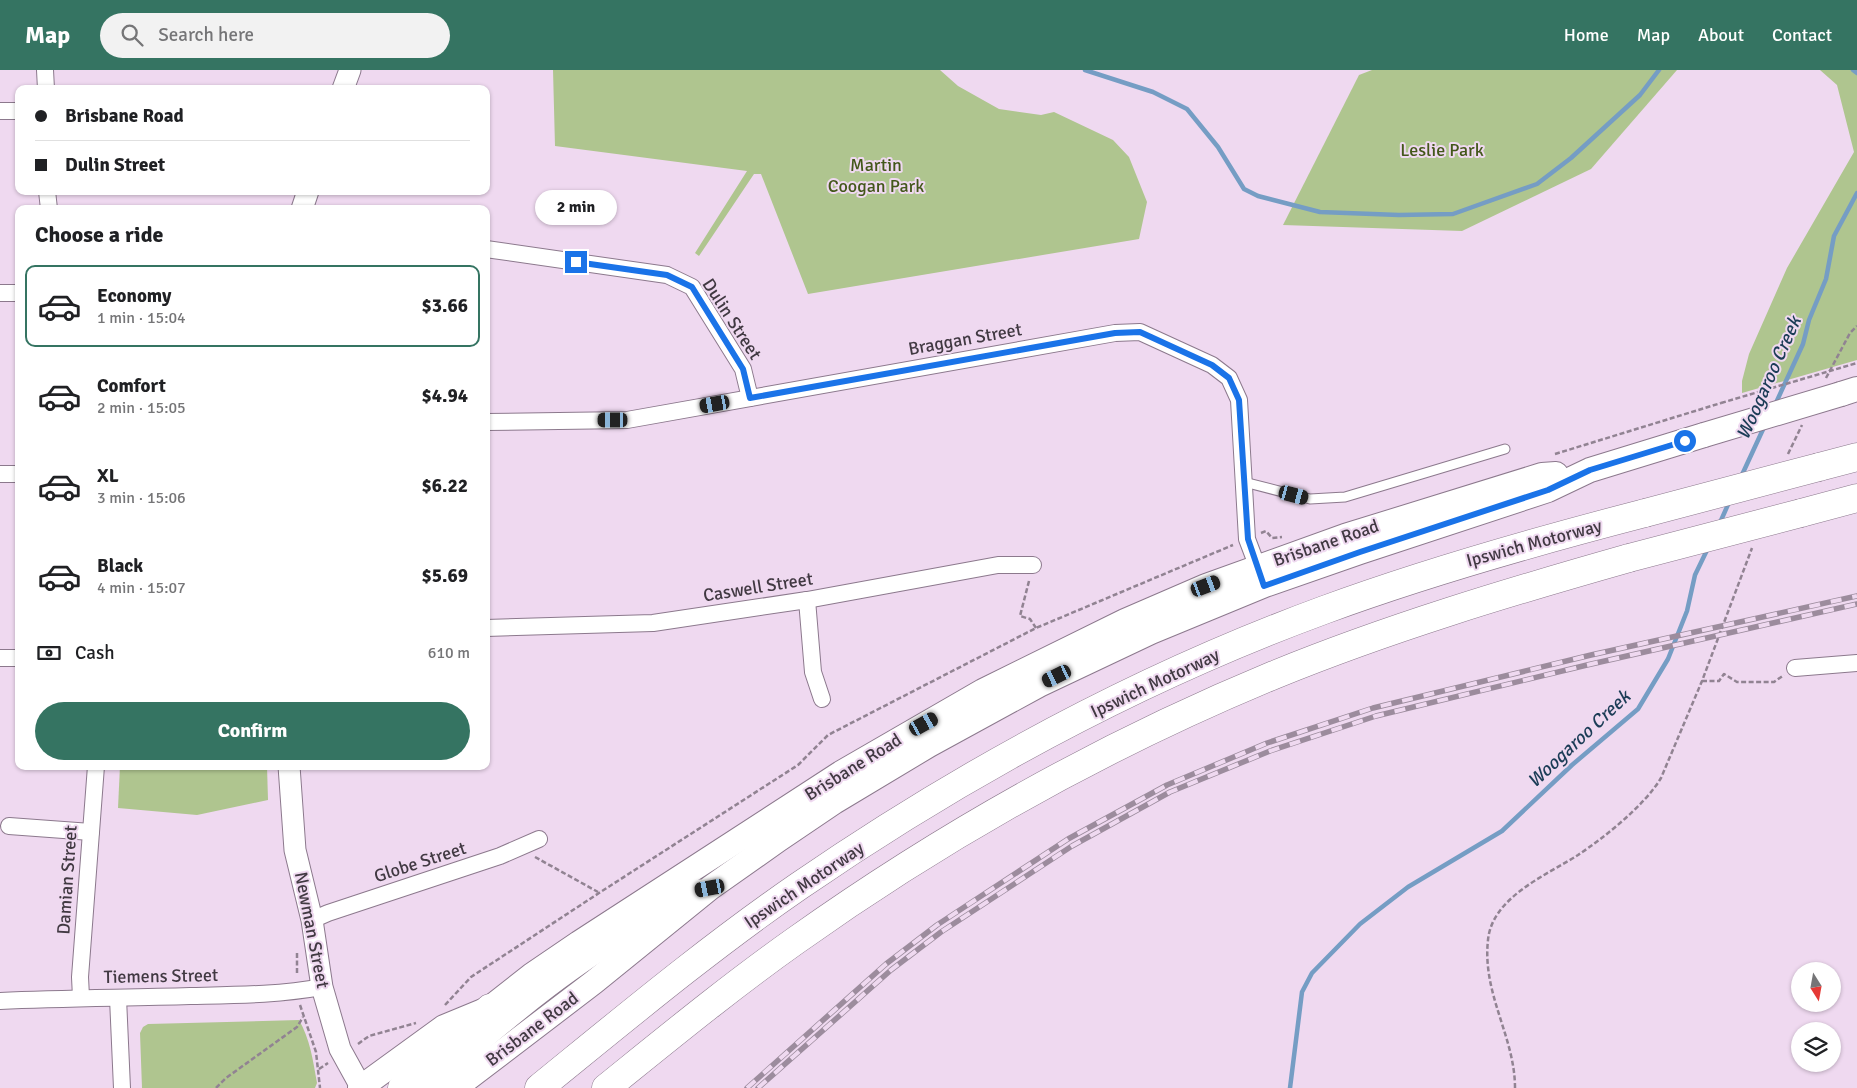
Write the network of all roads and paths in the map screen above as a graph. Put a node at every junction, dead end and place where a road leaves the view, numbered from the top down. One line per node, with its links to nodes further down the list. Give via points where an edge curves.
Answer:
1 (45, 70): 3 (street)
2 (350, 70): 4 (street)
3 (46, 85)
4 (344, 85)
5 (15, 111): 6 (street)
6 (0, 112)
7 (490, 249): 13 (street, Dulin Street, via 667,275 692,287 743,369)
8 (0, 293): 9 (street)
9 (15, 293)
10 (1857, 326): 12 (path, via 1850,333)
11 (1857, 363): 14 (path, bridge)
12 (1840, 389): 26 (main road, Brisbane Road, bridge, via 1590,470 1548,490 1360,552)
13 (750, 398): 16 (street, Braggan Street, via 628,420); 22 (street, Braggan Street, via 1115,333 1140,332 1212,365 1229,378 1239,400)
14 (1721, 403)
15 (1806, 418): 19 (path)
16 (490, 422)
17 (1505, 449): 22 (lane, via 1345,497 1310,499)
18 (1857, 456): 59 (highway, Ipswich Motorway, bridge, via 1461,563 1322,611 1188,666 1095,709 977,774 798,886)
19 (1785, 461)
20 (0, 474): 21 (street)
21 (15, 474)
22 (1244, 482): 26 (street, Braggan Street, via 1248,539)
23 (1857, 498): 60 (highway, bridge, via 1488,599 1355,644 1211,702 1077,767 914,861 802,935)
24 (1754, 543): 34 (path)
25 (1033, 565): 27 (street, Caswell Street, via 998,565); 29 (path, via 1020,616 1030,619)
26 (1261, 576): 42 (main road, Brisbane Road, via 986,712 834,802); 50 (main road, Brisbane Road, via 1197,590 1057,653 909,732 579,942)
27 (807, 600): 28 (street, Caswell Street, via 653,623); 35 (street, via 814,672)
28 (490, 628)
29 (1036, 628)
30 (0, 658): 31 (street)
31 (15, 658)
32 (1857, 663): 33 (street)
33 (1796, 668): 34 (path, via 1774,682 1737,682 1724,674 1719,681)
34 (1702, 681): 61 (path, via 1661,778 1646,800 1580,854 1521,891 1492,925 1488,938 1489,974 1493,998 1512,1057)
35 (822, 699)
36 (96, 770): 39 (street, Damian Street)
37 (289, 770): 44 (street, Newman Street, via 296,850)
38 (10, 826): 39 (street)
39 (91, 832): 47 (street, Damian Street)
40 (539, 839): 41 (street, Globe Street)
41 (521, 848): 43 (path); 44 (street, Globe Street)
42 (710, 888): 57 (street, via 689,892 578,965 496,1027); 58 (main road, Brisbane Road)
43 (598, 893)
44 (312, 920): 45 (street, Newman Street)
45 (322, 986): 46 (street, Tiemens Street); 55 (street, Newman Street, via 340,1048)
46 (297, 992): 48 (street, Tiemens Street); 51 (path)
47 (81, 998): 48 (street, Tiemens Street); 49 (street, Tiemens Street)
48 (118, 998): 52 (street)
49 (0, 1001)
50 (490, 1008): 55 (main road, Brisbane Road, via 444,1027); 56 (highway)
51 (303, 1017): 53 (path, via 296,1027); 54 (path, via 316,1052)
52 (122, 1088)
53 (216, 1088)
54 (320, 1088)
55 (362, 1088)
56 (402, 1088)
57 (424, 1088)
58 (455, 1088)
59 (539, 1088)
60 (606, 1088)
61 (1515, 1088)

